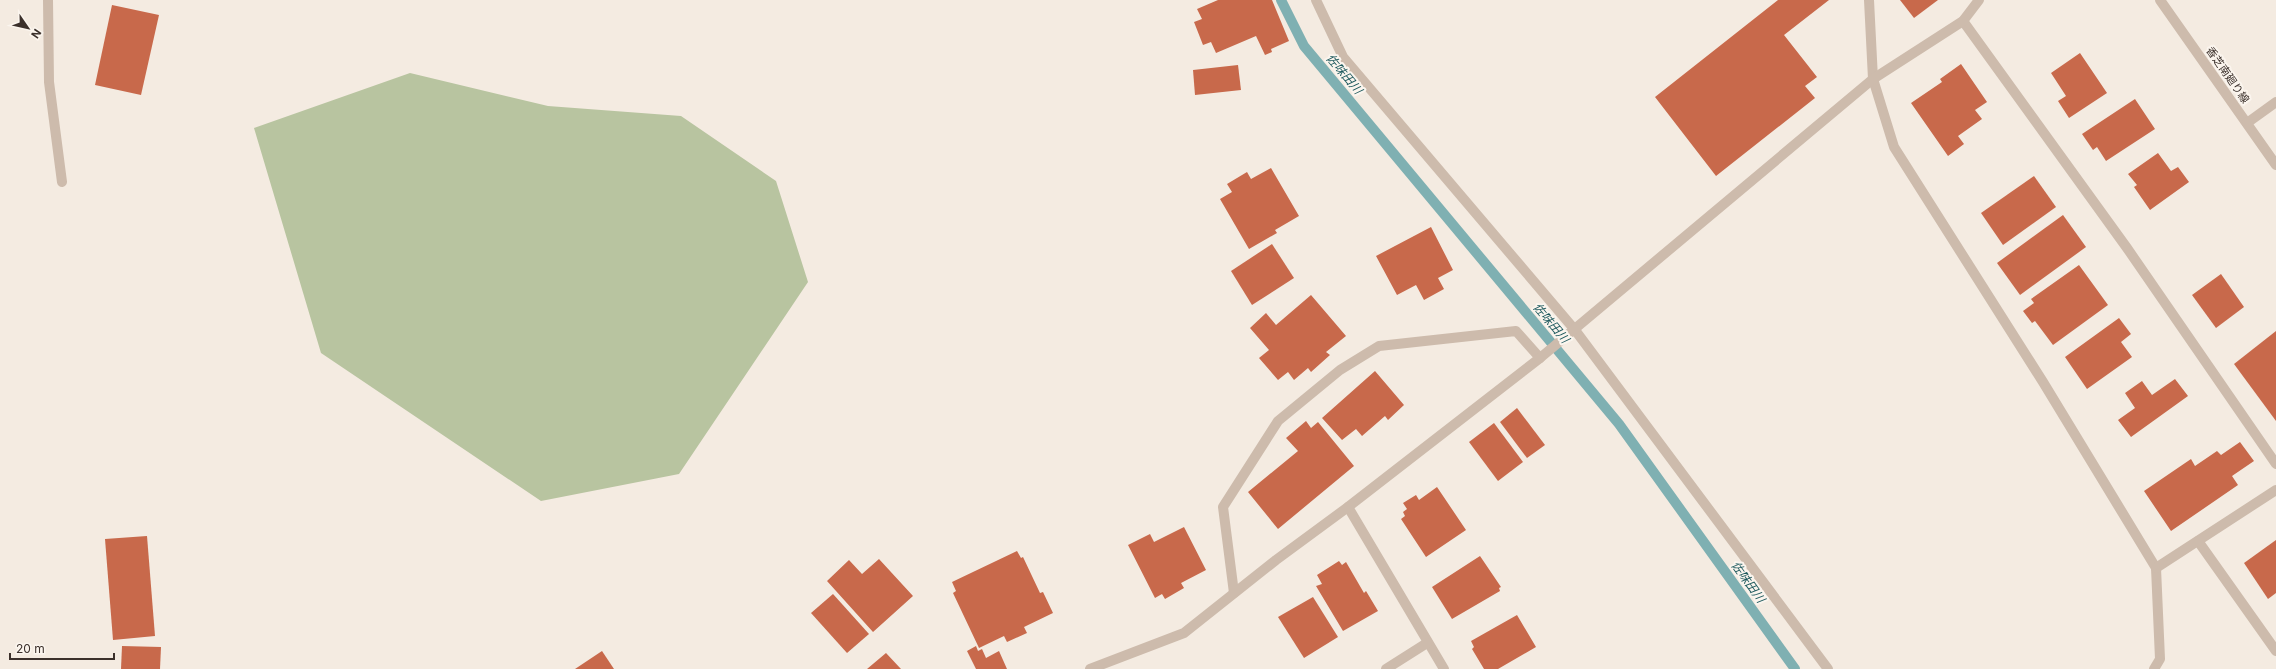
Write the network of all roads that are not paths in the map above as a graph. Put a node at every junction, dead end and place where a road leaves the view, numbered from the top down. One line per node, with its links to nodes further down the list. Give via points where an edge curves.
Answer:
1 (48, 0): 11 (street, via 49,82)
2 (1316, 0): 12 (street, via 1343,57)
3 (1869, 0): 7 (street)
4 (1979, 0): 6 (street)
5 (2160, 0): 9 (street, 香芝南廻り線)
6 (1963, 21): 7 (street); 14 (street, via 2127,248)
7 (1873, 79): 12 (street); 18 (street, via 1894,147 2043,382)
8 (2276, 102): 9 (street)
9 (2247, 123): 10 (street, 香芝南廻り線)
10 (2276, 165)
11 (62, 182)
12 (1575, 330): 13 (street); 25 (street)
13 (1540, 358): 16 (street); 19 (street, via 1516,332 1379,346 1340,370 1278,421 1223,507)
14 (2276, 464)
15 (2276, 490): 17 (street)
16 (1348, 507): 19 (street); 20 (street)
17 (2198, 541): 18 (street); 21 (street)
18 (2156, 568): 26 (street, via 2160,659)
19 (1234, 593): 22 (street, via 1184,633)
20 (1427, 643): 23 (street); 24 (street)
21 (2276, 651)
22 (1090, 669)
23 (1386, 669)
24 (1444, 669)
25 (1828, 669)
26 (2154, 669)

